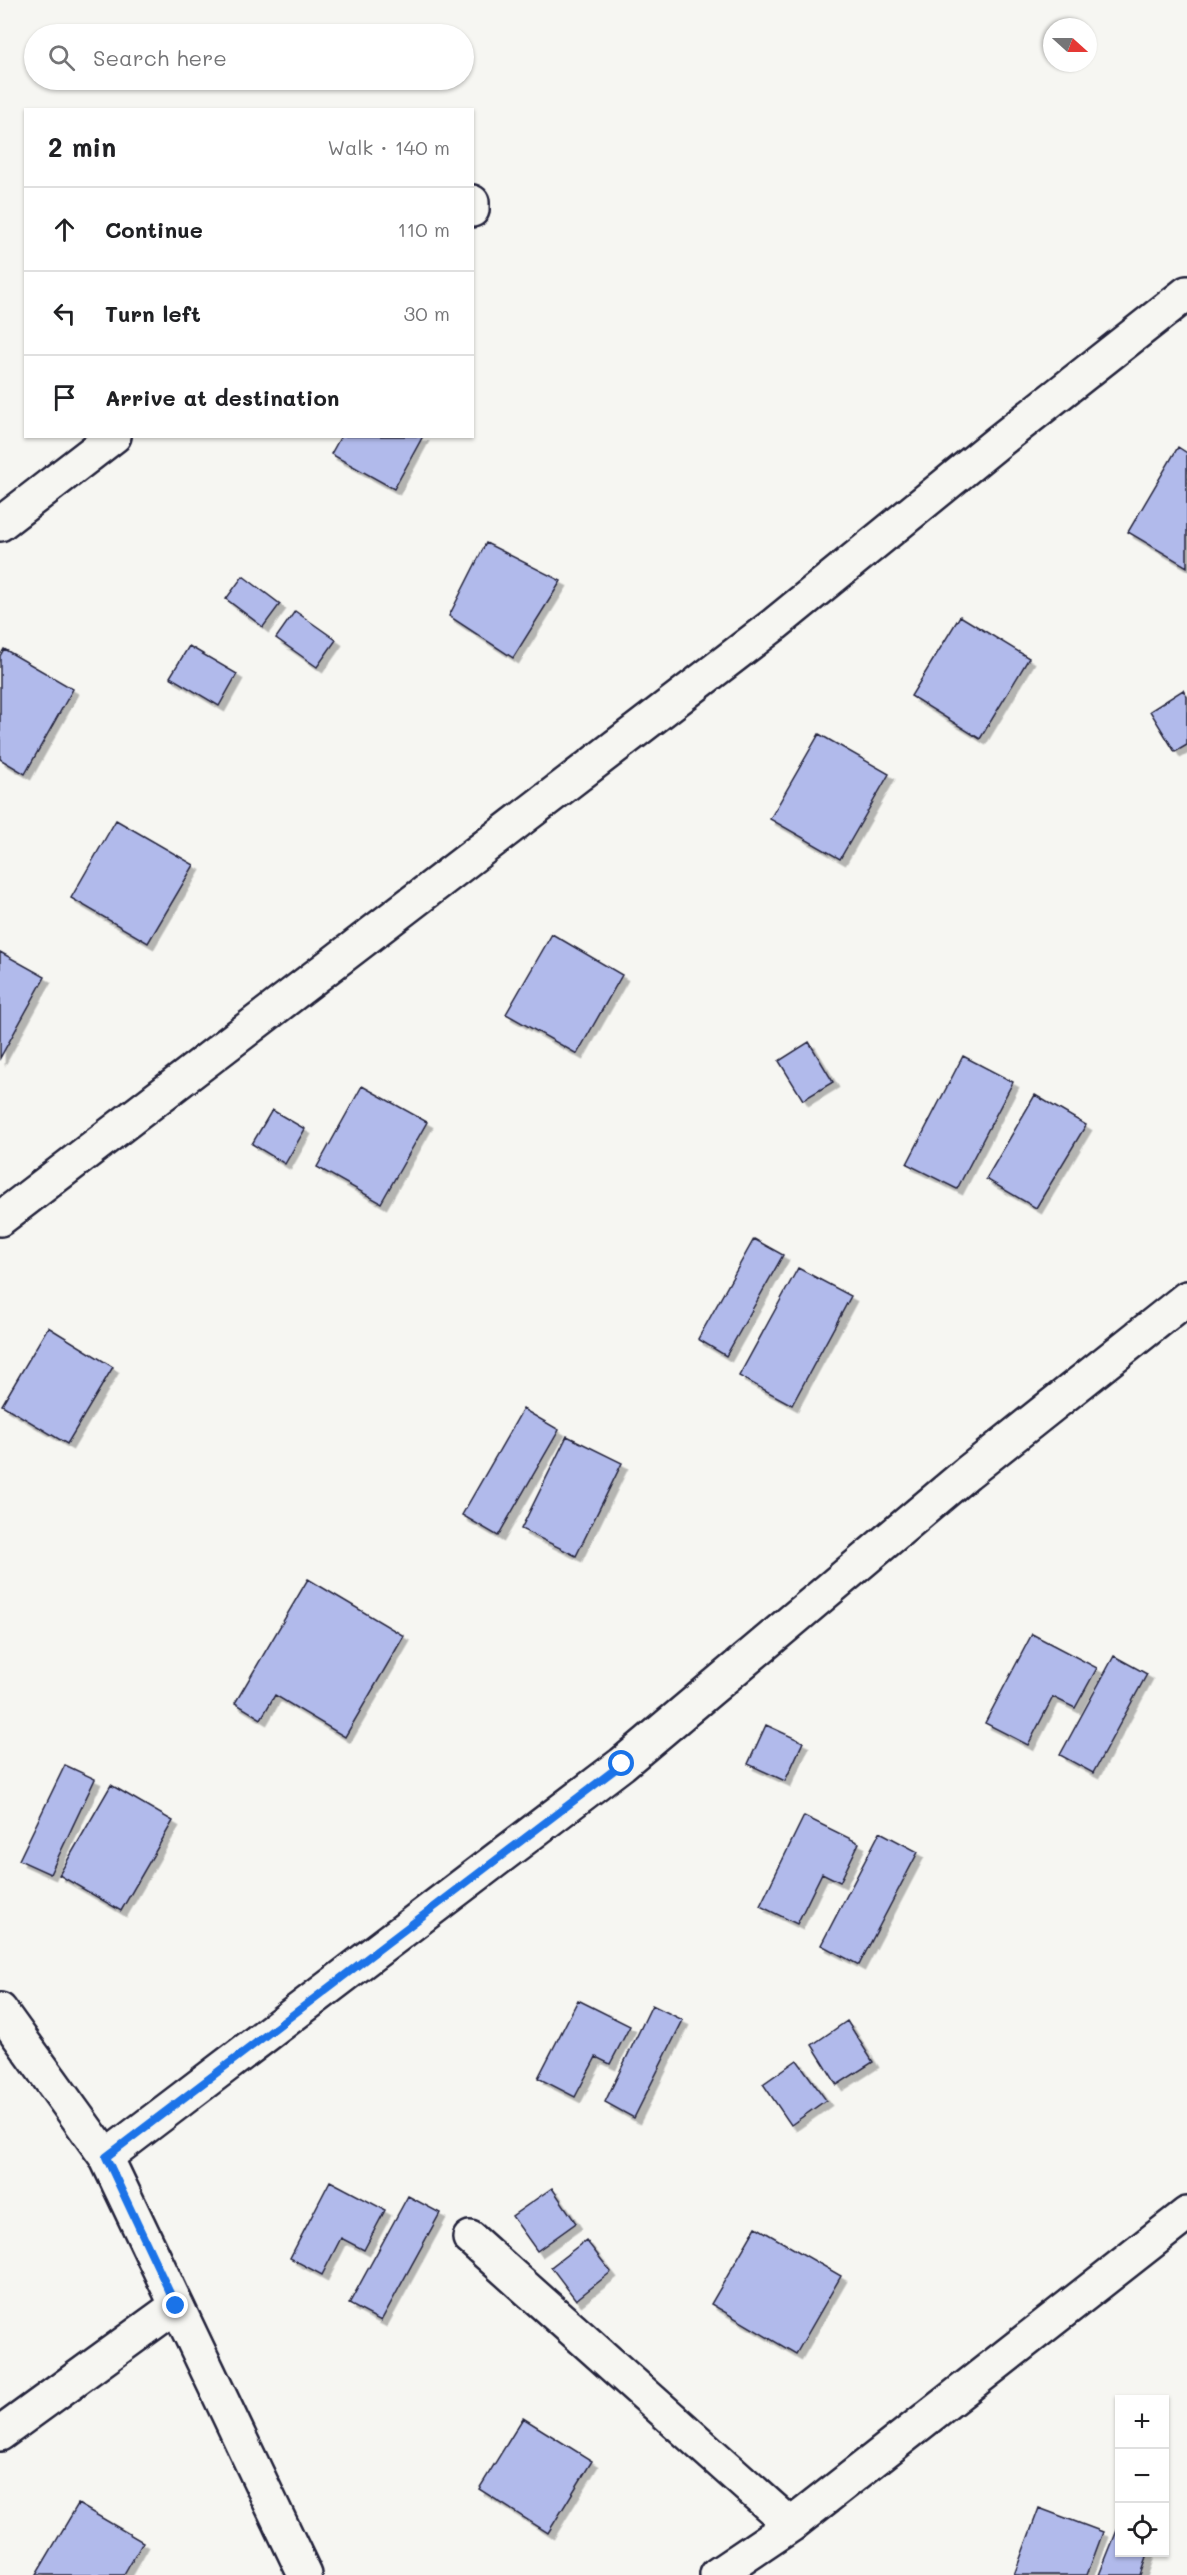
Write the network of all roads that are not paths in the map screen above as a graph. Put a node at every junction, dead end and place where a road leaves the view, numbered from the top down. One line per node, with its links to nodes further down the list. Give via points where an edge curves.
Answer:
1 (1187, 292): 4 (street, via 775,624)
2 (111, 438): 3 (street)
3 (0, 524)
4 (0, 1219)
5 (1187, 1298): 7 (street, via 967,1473 622,1764)
6 (5, 2024): 7 (street)
7 (106, 2157): 10 (street)
8 (1187, 2214): 12 (street)
9 (470, 2238): 12 (street)
10 (176, 2306): 11 (street); 13 (street)
11 (0, 2434)
12 (791, 2525): 14 (street)
13 (305, 2575)
14 (717, 2575)

